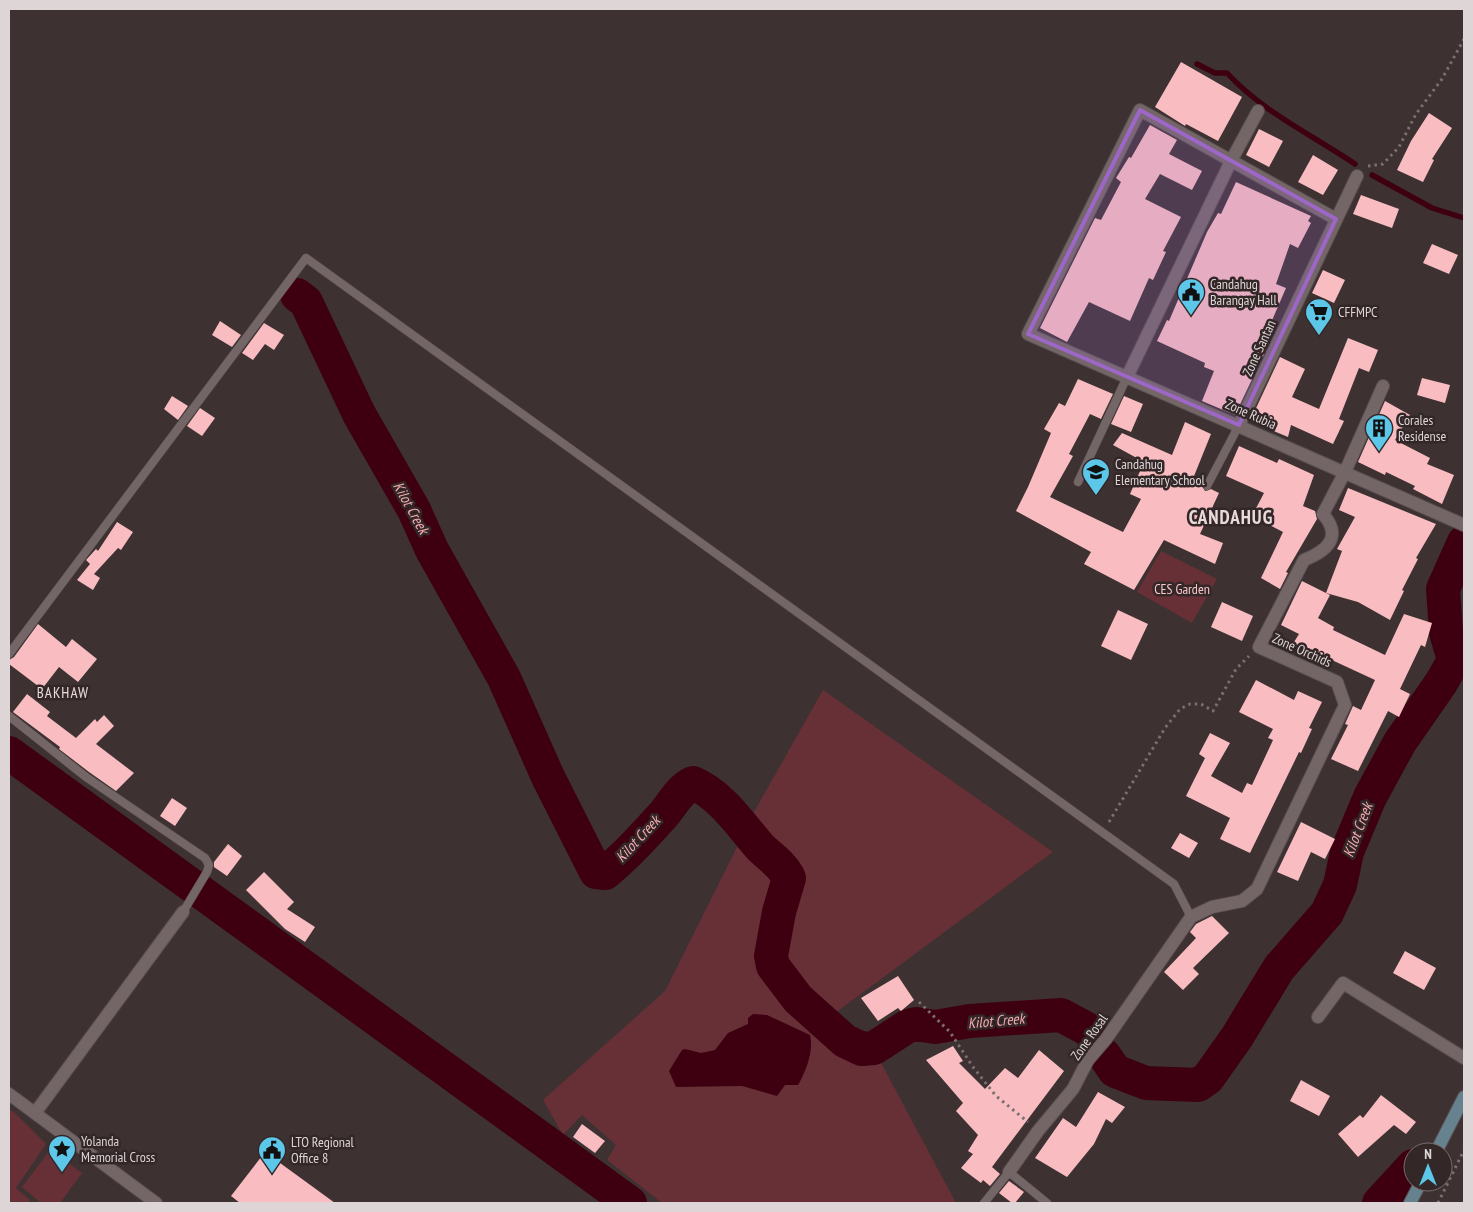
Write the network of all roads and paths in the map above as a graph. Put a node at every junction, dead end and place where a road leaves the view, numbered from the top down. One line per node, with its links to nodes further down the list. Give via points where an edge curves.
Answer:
1 (1464, 39): 4 (path, via 1442,79 1416,114 1400,147 1383,164 1367,166)
2 (1258, 111): 3 (street)
3 (1231, 161): 5 (street); 6 (street); 6 (street, Zone Rubia, via 1140,110 1028,334)
4 (1357, 176): 5 (street, Zone Santan)
5 (1336, 219): 8 (street, Zone Santan)
6 (1126, 377): 8 (street, Zone Rubia); 10 (lane)
7 (1383, 386): 9 (street, Zone Orchids)
8 (1239, 425): 9 (street, Zone Rubia); 11 (lane)
9 (1346, 472): 12 (street, Zone Rubia); 13 (street, Zone Orchids, via 1323,514 1333,531 1329,545 1304,560)
10 (1078, 482)
11 (1207, 486)
12 (1463, 524)
13 (1259, 647): 16 (path, via 1236,669 1213,711 1201,704 1190,704 1180,709 1165,728); 18 (street, Zone Orchids, via 1337,682 1345,705 1257,889 1242,901 1212,907)
14 (9, 654): 16 (lane, via 306,258)
15 (9, 716): 17 (lane, via 86,777 205,858 209,865 207,872)
16 (1102, 833): 18 (lane, via 1174,884)
17 (183, 912): 24 (street)
18 (1191, 917): 25 (street, Zone Rosal, via 1088,1060 1073,1089)
19 (919, 1002): 25 (path, via 950,1032 996,1096)
20 (1318, 1017): 21 (street, via 1343,983)
21 (1464, 1058)
22 (9, 1094): 24 (street)
23 (1464, 1097): 26 (main road)
24 (35, 1113): 29 (street)
25 (1038, 1131): 28 (street, Zone Rosal)
26 (1441, 1142)
27 (1464, 1150): 32 (path)
28 (1009, 1172): 30 (lane, Zone Rosal); 31 (lane)
29 (156, 1203)
30 (984, 1203)
31 (1047, 1203)
32 (1438, 1203)

